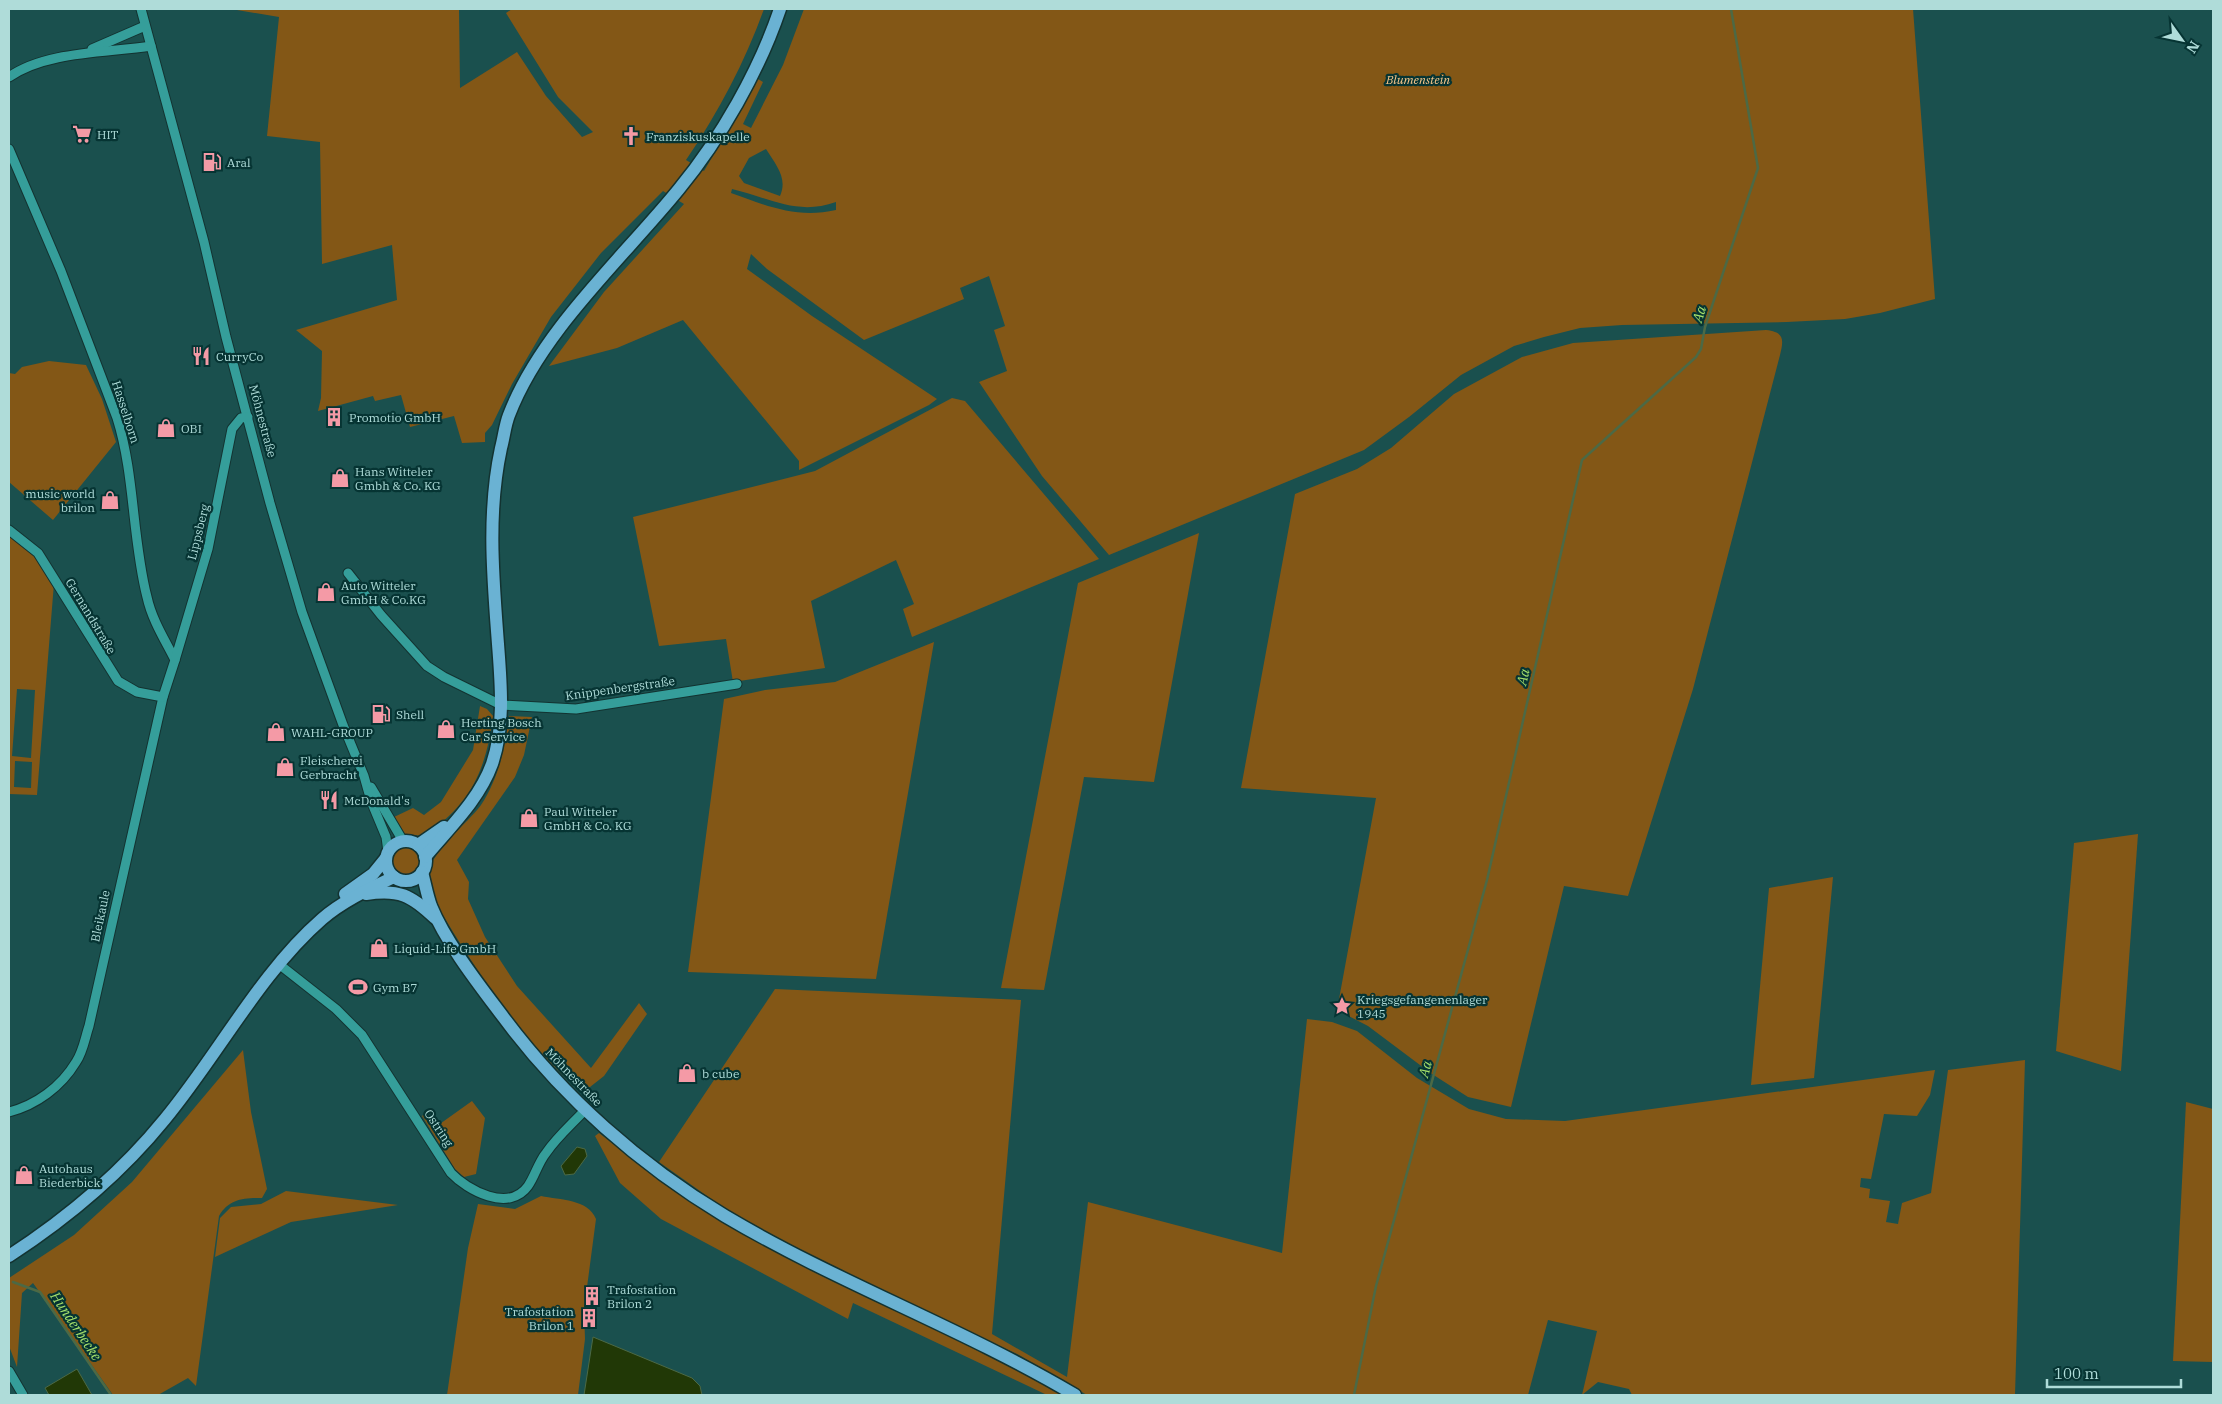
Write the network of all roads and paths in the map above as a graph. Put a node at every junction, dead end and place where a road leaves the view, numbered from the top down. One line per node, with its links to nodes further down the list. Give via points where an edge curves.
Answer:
1 (141, 9): 3 (street, Möhnestraße)
2 (780, 9): 14 (main road, via 750,78 706,152 680,188 550,341 528,375 508,416 498,464 491,552)
3 (145, 26): 4 (street, Möhnestraße); 5 (street)
4 (151, 46): 5 (street); 8 (street, Möhnestraße)
5 (85, 52): 6 (street, via 32,66)
6 (9, 77)
7 (9, 149): 11 (street, Hasselborn, via 117,418 123,438 147,599)
8 (248, 417): 11 (street, Lippsberg, via 238,421 232,429 208,549); 15 (street, Möhnestraße, via 302,612)
9 (9, 530): 13 (street, Gernandstraße, via 38,554 118,681 137,692)
10 (348, 573): 14 (street, Knippenbergstraße, via 427,666)
11 (175, 660): 13 (street)
12 (737, 684): 14 (street, Knippenbergstraße, via 576,709)
13 (164, 694): 29 (street, Bleikaule, via 81,1053 69,1072 45,1096)
14 (501, 705): 16 (main road, via 496,749 490,768 470,803)
15 (364, 776): 17 (street, Möhnestraße); 19 (street, Möhnestraße, via 386,836)
16 (456, 819): 18 (main road); 20 (main road)
17 (403, 841): 18 (main road); 19 (main road, via 394,845)
18 (418, 845): 20 (main road)
19 (387, 855): 22 (main road, via 388,870); 25 (main road, via 373,874 336,901)
20 (425, 857): 21 (main road)
21 (422, 872): 22 (main road, via 415,878); 24 (main road)
22 (400, 879): 23 (main road); 24 (main road)
23 (356, 896): 25 (main road); 26 (main road, via 387,892 403,894)
24 (432, 906): 26 (main road)
25 (323, 918): 27 (main road)
26 (441, 924): 28 (main road, Möhnestraße, via 512,1029)
27 (280, 965): 28 (street, Ostring, via 336,1009 358,1031 451,1173 475,1192 502,1197 521,1193 550,1148); 30 (main road, via 190,1088 140,1146 73,1209)
28 (585, 1110): 33 (main road, Möhnestraße, via 631,1150 724,1215 836,1275 1026,1366)
29 (9, 1112)
30 (9, 1256)
31 (9, 1371): 32 (street)
32 (24, 1395)
33 (1075, 1395)

